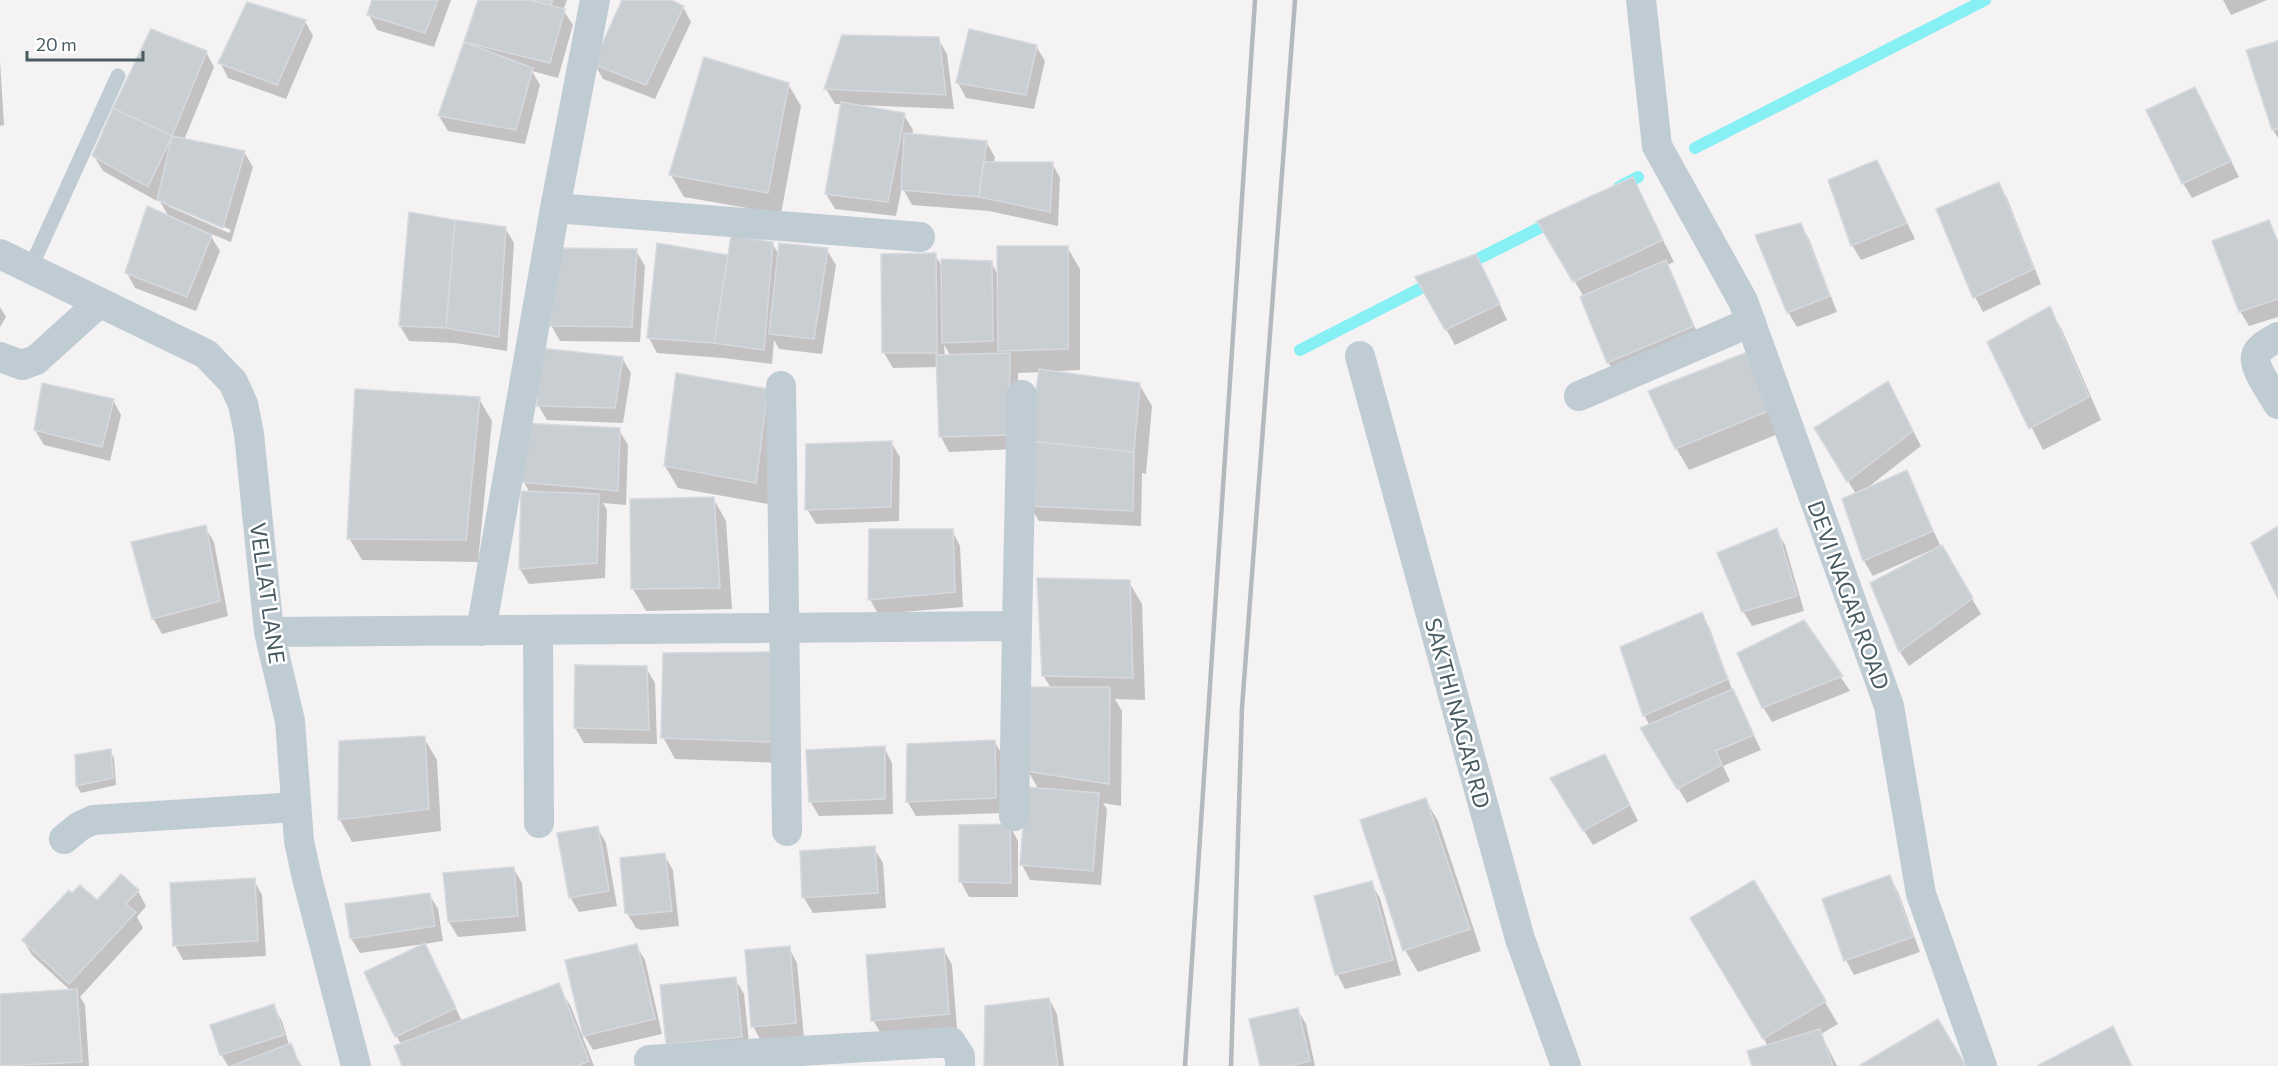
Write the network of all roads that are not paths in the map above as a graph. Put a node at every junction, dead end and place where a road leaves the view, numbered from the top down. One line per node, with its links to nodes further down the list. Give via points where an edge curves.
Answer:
1 (595, 0): 4 (street)
2 (1641, 0): 9 (street, DEVI NAGAR ROAD, via 1657,146)
3 (118, 76): 7 (lane)
4 (555, 208): 5 (street); 20 (street)
5 (920, 237)
6 (0, 254): 7 (street, VELLAT LANE)
7 (30, 269): 8 (street, VELLAT LANE)
8 (99, 303): 12 (street, via 36,360 22,365); 21 (street, VELLAT LANE, via 206,354 233,382 243,404 249,434)
9 (1751, 322): 15 (street); 31 (street, DEVI NAGAR ROAD, via 1889,706 1921,894)
10 (2278, 337): 16 (street, via 2260,348 2256,356 2257,368)
11 (1360, 356): 30 (street, SAKTHI NAGAR RD, via 1520,939)
12 (0, 357)
13 (781, 386): 18 (street)
14 (1022, 394): 17 (street)
15 (1579, 396)
16 (2278, 404)
17 (1017, 626): 18 (street); 23 (street)
18 (785, 628): 19 (street); 25 (street)
19 (538, 630): 20 (street); 24 (street)
20 (481, 631): 21 (street)
21 (269, 632): 22 (street, VELLAT LANE, via 290,721)
22 (297, 807): 26 (street, via 93,820); 28 (street, VELLAT LANE, via 307,878)
23 (1014, 816)
24 (539, 823)
25 (787, 831)
26 (64, 839)
27 (649, 1060): 29 (street, via 951,1042 960,1056)
28 (356, 1066)
29 (960, 1066)
30 (1566, 1066)
31 (1982, 1066)

